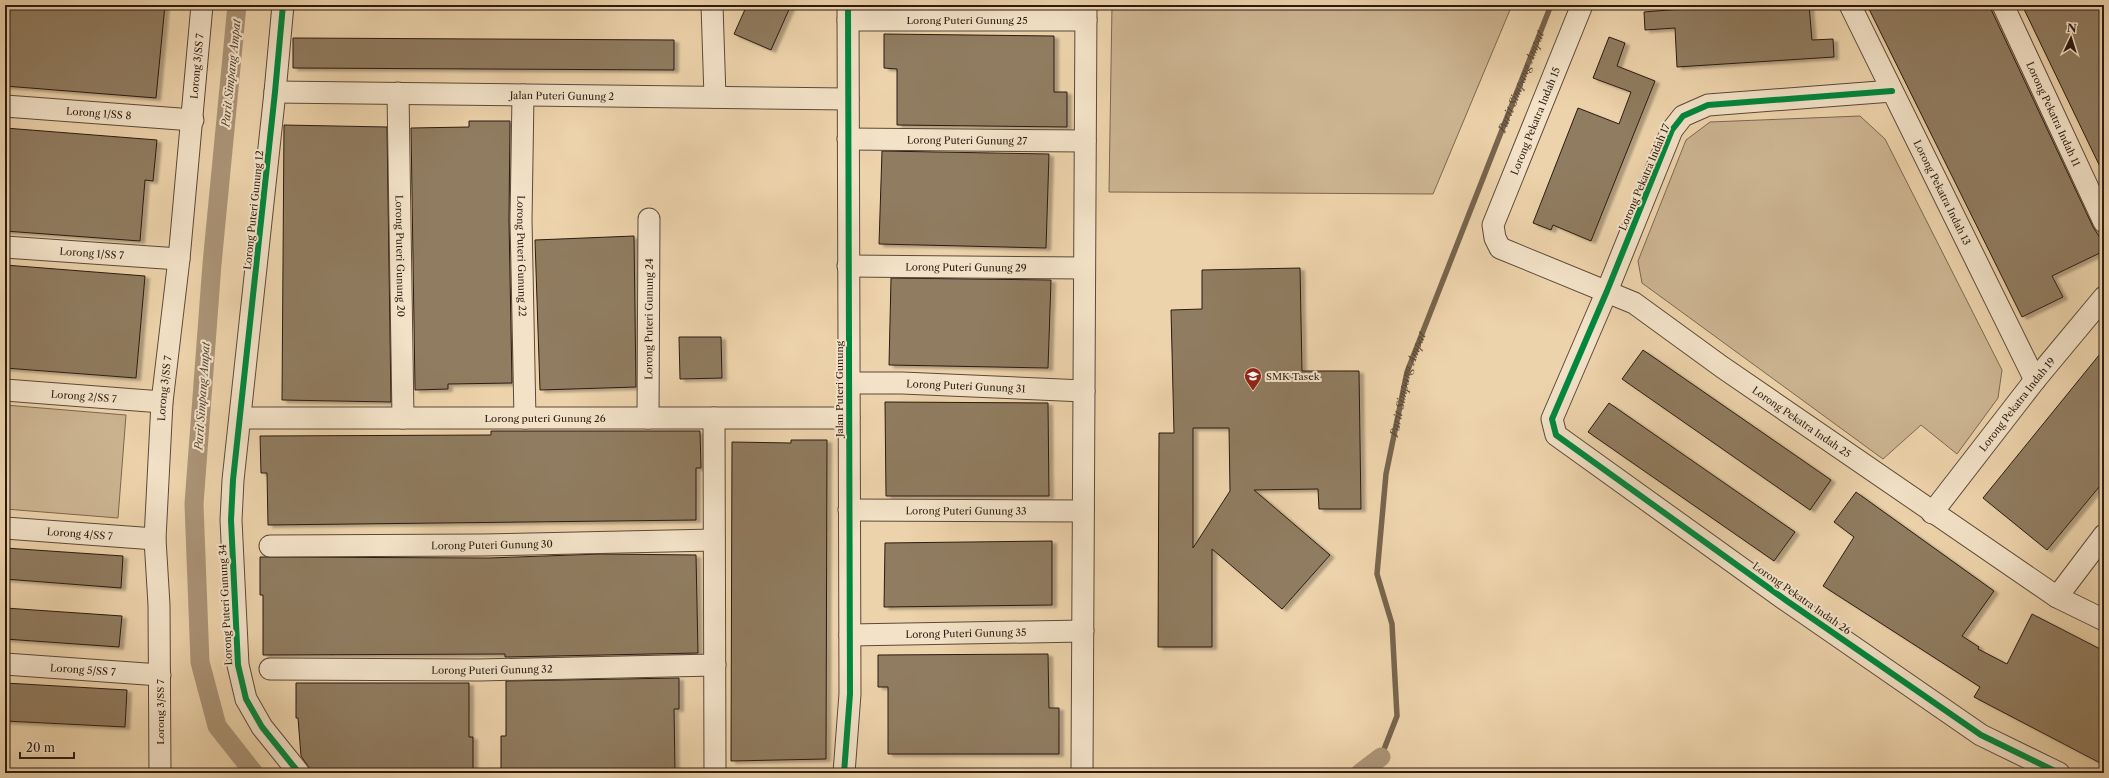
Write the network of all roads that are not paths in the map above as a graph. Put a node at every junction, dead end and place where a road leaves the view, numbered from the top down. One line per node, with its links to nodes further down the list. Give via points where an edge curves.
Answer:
1 (202, 5): 16 (street, Lorong 3/SS 7)
2 (283, 5): 10 (street, Lorong Puteri Gunung 12)
3 (712, 5): 13 (street)
4 (1582, 5): 21 (street, Lorong Pekatra Indah 15, via 1492,225)
5 (1850, 5): 9 (street, Lorong Pekatra Indah 13)
6 (2003, 5): 20 (street, Lorong Pekatra Indah 11)
7 (848, 13): 8 (street, Lorong Puteri Gunung 25); 14 (street, Jalan Puteri Gunung)
8 (1086, 13): 18 (street)
9 (1892, 91): 26 (street, Lorong Pekatra Indah 17, via 1708,105 1683,116 1672,130); 28 (street, Lorong Pekatra Indah 13)
10 (276, 92): 11 (street, Jalan Puteri Gunung 2); 33 (street, Lorong Puteri Gunung 12)
11 (398, 94): 12 (street, Jalan Puteri Gunung 2); 34 (street, Lorong Puteri Gunung 20)
12 (523, 95): 13 (street, Jalan Puteri Gunung 2); 35 (street, Lorong Puteri Gunung 22)
13 (715, 97): 14 (street, Jalan Puteri Gunung 2)
14 (848, 99): 17 (street, Jalan Puteri Gunung)
15 (5, 106): 16 (street, Lorong 1/SS 8)
16 (193, 120): 23 (street, Lorong 3/SS 7)
17 (848, 139): 18 (street, Lorong Puteri Gunung 27); 24 (street, Jalan Puteri Gunung)
18 (1085, 141): 25 (street)
19 (649, 220): 36 (street, Lorong Puteri Gunung 24)
20 (2104, 222)
21 (1495, 238): 26 (street, Lorong Pekatra Indah 25, via 1500,248)
22 (5, 247): 23 (street, Lorong 1/SS 7)
23 (179, 259): 32 (street, Lorong 3/SS 7)
24 (848, 266): 25 (street, Lorong Puteri Gunung 29); 29 (street, Jalan Puteri Gunung)
25 (1084, 268): 31 (street)
26 (1607, 291): 39 (street, Lorong Pekatra Indah 17); 42 (street, Lorong Pekatra Indah 25, via 1634,303)
27 (2104, 297): 28 (street, Lorong Pekatra Indah 19)
28 (2034, 380): 42 (street, Lorong Pekatra Indah 19)
29 (849, 383): 31 (street, Lorong Puteri Gunung 31); 38 (street, Jalan Puteri Gunung)
30 (5, 390): 32 (street, Lorong 2/SS 7)
31 (1084, 391): 41 (street)
32 (162, 402): 45 (street, Lorong 3/SS 7)
33 (241, 418): 34 (street, Lorong puteri Gunung 26); 57 (street, Lorong Puteri Gunung 34, via 232,480 231,520 238,665 246,699 262,727)
34 (403, 418): 35 (street, Lorong puteri Gunung 26)
35 (525, 418): 36 (street, Lorong puteri Gunung 26)
36 (648, 418): 37 (street, Lorong puteri Gunung 26)
37 (714, 418): 38 (street, Lorong puteri Gunung 26); 46 (street)
38 (849, 418): 40 (street, Jalan Puteri Gunung)
39 (1552, 419): 61 (street, Lorong Pekatra Indah 26, via 1556,435 1787,601 1981,735)
40 (849, 510): 41 (street, Lorong Puteri Gunung 33); 51 (street, Jalan Puteri Gunung)
41 (1083, 511): 50 (street)
42 (1932, 513): 48 (street, Lorong Pekatra Indah 25)
43 (5, 528): 45 (street, Lorong 4/SS 7)
44 (2104, 535): 48 (street)
45 (155, 539): 55 (street, Lorong 3/SS 7)
46 (714, 540): 47 (street, Lorong Puteri Gunung 30, via 482,546); 53 (street)
47 (270, 546)
48 (2057, 597): 49 (street, Lorong Pekatra Indah 25)
49 (2104, 620)
50 (1083, 631): 51 (street, Lorong Puteri Gunung 35); 60 (street)
51 (850, 635): 59 (street, Jalan Puteri Gunung, via 850,694)
52 (5, 664): 55 (street, Lorong 5/SS 7)
53 (715, 665): 54 (street, Lorong Puteri Gunung 32, via 480,670); 58 (street)
54 (270, 669)
55 (160, 675): 56 (street, Lorong 3/SS 7)
56 (160, 773)
57 (299, 773)
58 (715, 773)
59 (844, 773)
60 (1082, 773)
61 (2059, 773)

